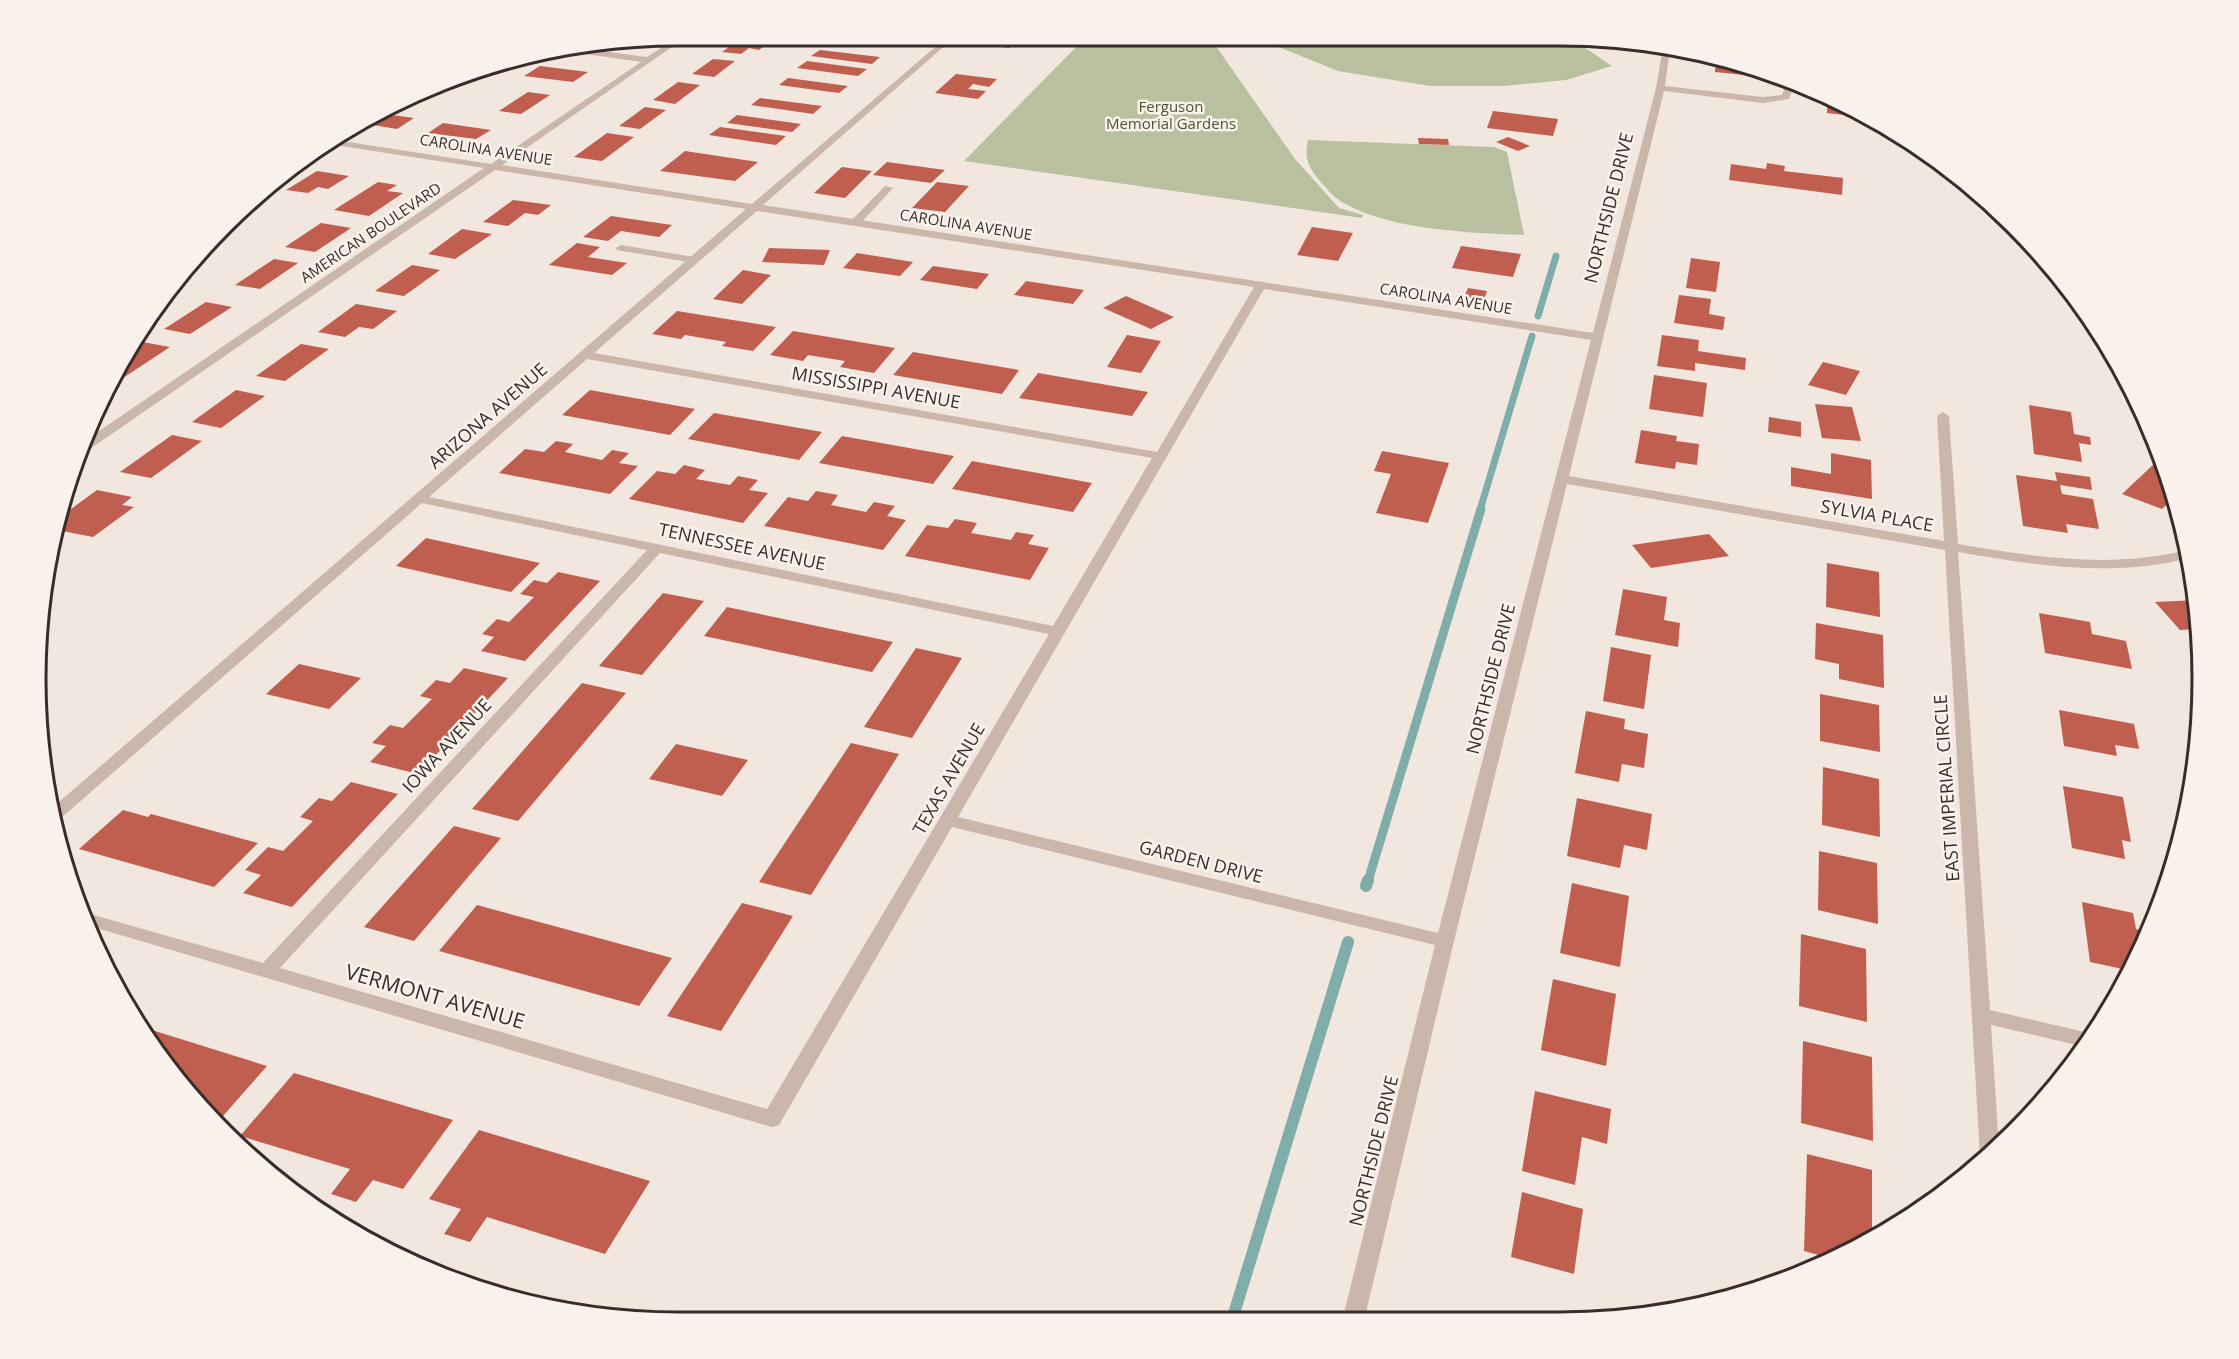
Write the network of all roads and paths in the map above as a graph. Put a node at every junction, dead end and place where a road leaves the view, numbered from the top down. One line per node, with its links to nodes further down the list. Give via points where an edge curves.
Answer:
1 (940, 46): 11 (street, ARIZONA AVENUE)
2 (668, 47): 5 (street, AMERICAN BOULEVARD)
3 (592, 53): 5 (street)
4 (1665, 56): 6 (street, NORTHSIDE DRIVE)
5 (649, 60): 9 (street, AMERICAN BOULEVARD)
6 (1660, 88): 7 (street, via 1763,100 1786,97); 16 (street, NORTHSIDE DRIVE)
7 (1788, 90)
8 (343, 144): 9 (street, CAROLINA AVENUE)
9 (495, 166): 11 (street, CAROLINA AVENUE); 19 (street, AMERICAN BOULEVARD)
10 (888, 188): 12 (street)
11 (754, 208): 12 (street, CAROLINA AVENUE); 14 (street, ARIZONA AVENUE)
12 (855, 223): 15 (street, CAROLINA AVENUE)
13 (621, 248): 14 (street)
14 (694, 260): 17 (street, ARIZONA AVENUE)
15 (1260, 286): 16 (street, CAROLINA AVENUE); 20 (street, TEXAS AVENUE)
16 (1596, 337): 21 (street, NORTHSIDE DRIVE)
17 (586, 355): 20 (street, MISSISSIPPI AVENUE); 22 (street, ARIZONA AVENUE)
18 (1943, 416): 24 (street, EAST IMPERIAL CIRCLE)
19 (94, 441)
20 (1160, 456): 26 (street, TEXAS AVENUE)
21 (1562, 479): 24 (street, SYLVIA PLACE); 30 (street, NORTHSIDE DRIVE)
22 (421, 499): 23 (street, TENNESSEE AVENUE); 27 (street, ARIZONA AVENUE)
23 (657, 548): 26 (street, TENNESSEE AVENUE); 31 (street, IOWA AVENUE)
24 (1952, 548): 25 (street, SYLVIA PLACE, via 2077,564); 32 (street, EAST IMPERIAL CIRCLE)
25 (2180, 555)
26 (1056, 632): 28 (street, TEXAS AVENUE)
27 (60, 809)
28 (948, 820): 30 (street, GARDEN DRIVE); 34 (street, TEXAS AVENUE)
29 (94, 920): 31 (street, VERMONT AVENUE)
30 (1444, 941): 36 (street, NORTHSIDE DRIVE)
31 (266, 971): 34 (street, VERMONT AVENUE)
32 (1981, 1015): 33 (street); 35 (street, EAST IMPERIAL CIRCLE)
33 (2081, 1038)
34 (772, 1119)
35 (1989, 1144)
36 (1355, 1312)

